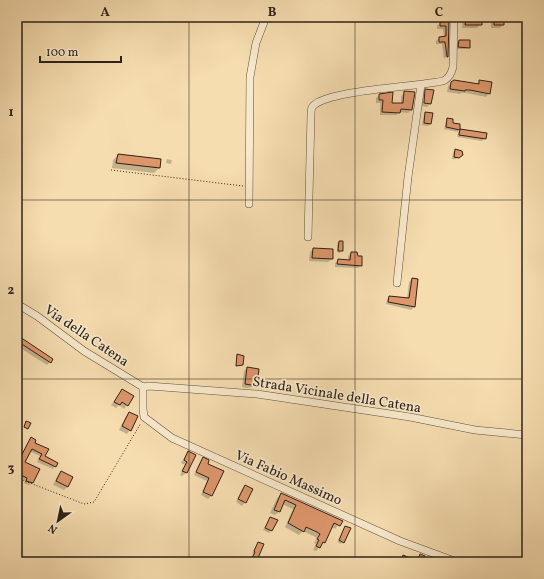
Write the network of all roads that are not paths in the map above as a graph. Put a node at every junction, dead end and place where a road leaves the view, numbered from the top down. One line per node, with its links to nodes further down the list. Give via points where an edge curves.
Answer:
1 (266, 17): 4 (street, via 256,43 251,72)
2 (454, 17): 3 (street, via 452,72 445,80)
3 (421, 85): 5 (street, via 336,96 320,102 311,109); 6 (street)
4 (249, 204)
5 (308, 237)
6 (397, 283)
7 (17, 304): 8 (street, Via della Catena, via 84,351)
8 (143, 387): 9 (street, Strada Vicinale della Catena, via 257,394 475,430); 10 (street, Via Fabio Massimo, via 144,418 172,438 400,541)
9 (527, 435)
10 (456, 562)

